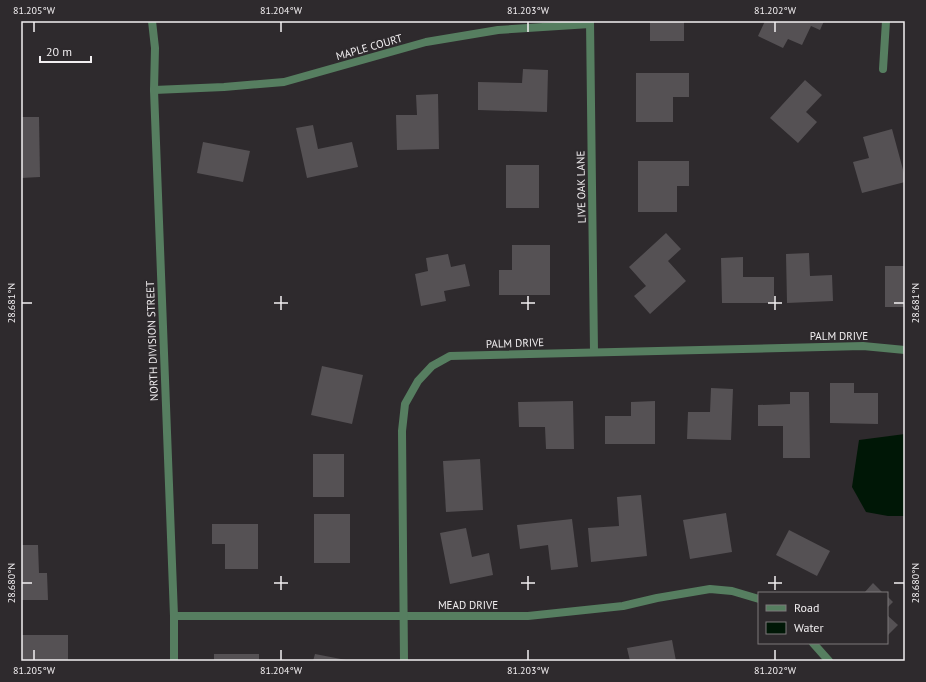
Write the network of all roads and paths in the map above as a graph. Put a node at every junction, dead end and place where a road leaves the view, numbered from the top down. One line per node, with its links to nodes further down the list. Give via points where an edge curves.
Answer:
1 (152, 21): 5 (street, NORTH DIVISION STREET, via 155,48)
2 (886, 21): 4 (street)
3 (590, 22): 5 (street, MAPLE COURT, via 498,30 426,42 284,82); 7 (street, LIVE OAK LANE)
4 (883, 68)
5 (154, 90): 9 (street, NORTH DIVISION STREET)
6 (905, 350): 7 (street, PALM DRIVE, via 863,346)
7 (594, 352): 10 (street, PALM DRIVE, via 450,356 432,366 418,381 405,404 402,431)
8 (758, 599): 10 (street, MEAD DRIVE, via 732,591 710,589 623,606 528,616)
9 (174, 616): 10 (street, MEAD DRIVE); 12 (street, NORTH DIVISION STREET)
10 (404, 616): 13 (street, PALM DRIVE)
11 (814, 644): 14 (street)
12 (174, 661)
13 (404, 661)
14 (829, 661)

